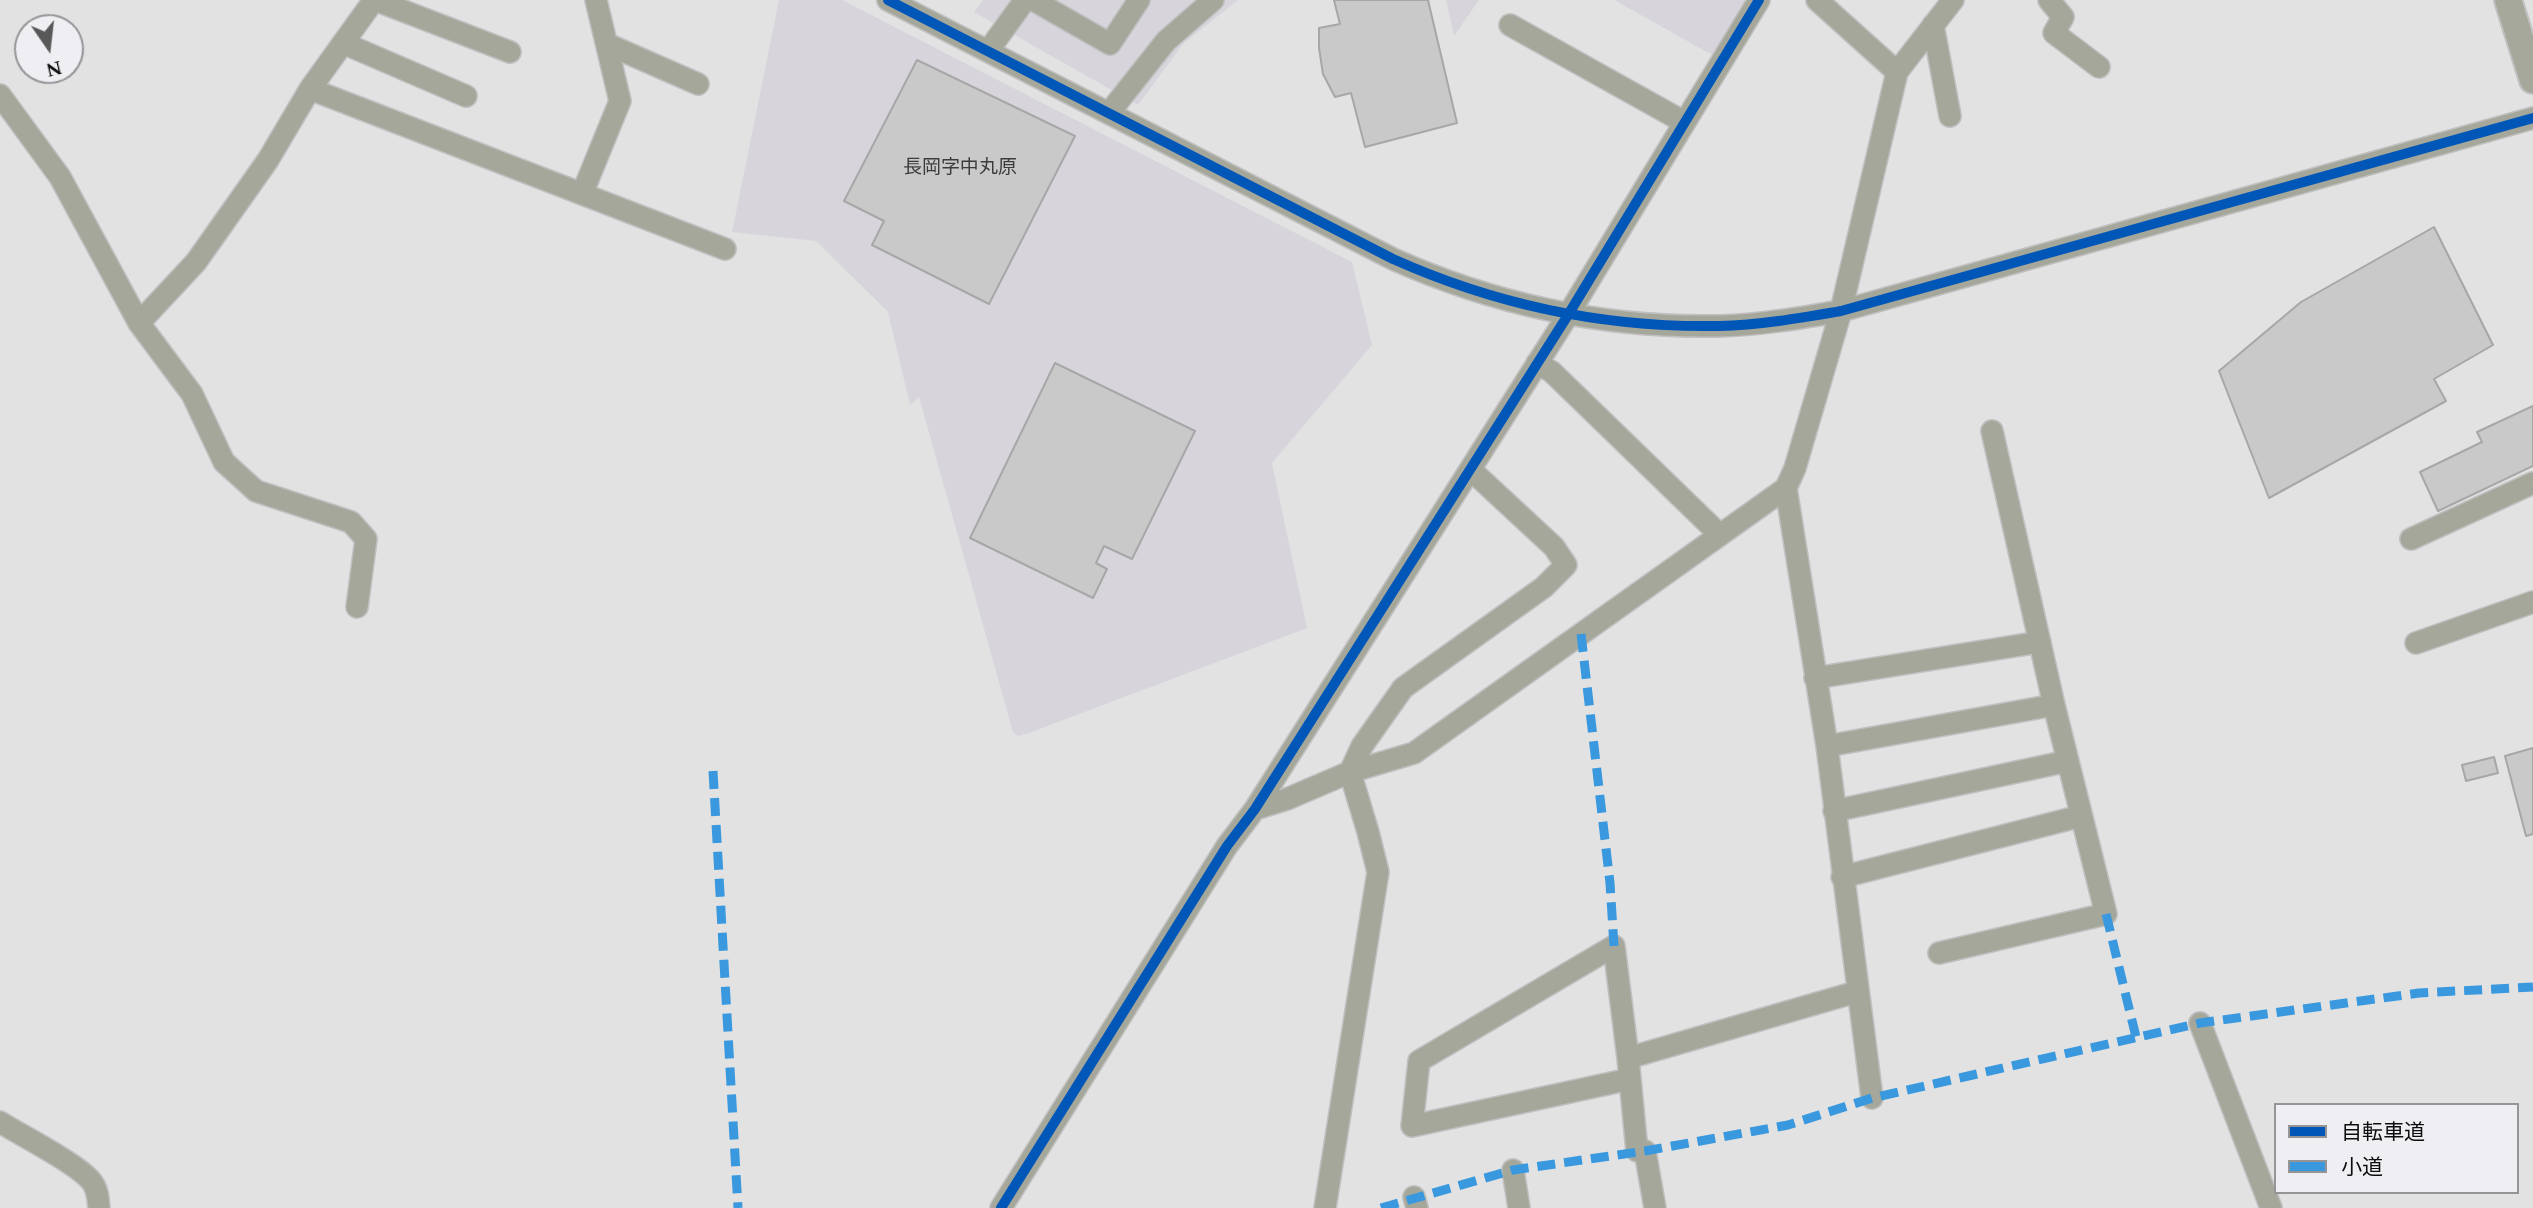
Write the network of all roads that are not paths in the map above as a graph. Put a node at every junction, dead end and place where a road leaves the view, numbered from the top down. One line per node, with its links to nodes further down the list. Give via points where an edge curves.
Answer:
1 (374, 0): 15 (street); 18 (street)
2 (596, 0): 16 (street)
3 (888, 0): 17 (street)
4 (1025, 0): 17 (street)
5 (1033, 0): 6 (street, via 1110,44)
6 (1139, 0)
7 (1213, 0): 26 (street, via 1166,41)
8 (1759, 0): 29 (street)
9 (1817, 0): 20 (street)
10 (1953, 0): 14 (street)
11 (2049, 0): 19 (street, via 2063,17 2054,33)
12 (2508, 0): 21 (main road)
13 (1510, 25): 29 (street)
14 (1933, 26): 20 (street); 27 (street)
15 (343, 43): 23 (street); 25 (street)
16 (607, 44): 22 (street); 30 (street, via 620,100)
17 (988, 51): 26 (street)
18 (510, 52)
19 (2099, 67)
20 (1897, 72): 32 (street)
21 (2533, 80)
22 (698, 84)
23 (310, 89): 30 (street); 34 (street, via 268,160 196,262)
24 (0, 95): 34 (street, via 60,177)
25 (466, 96)
26 (1109, 113): 33 (street, via 1436,278 1510,303)
27 (1950, 116)
28 (2533, 118): 32 (street)
29 (1684, 122): 33 (street)
30 (582, 194): 31 (street)
31 (725, 249)
32 (1841, 311): 33 (street, via 1719,326); 39 (street)
33 (1567, 315): 35 (street)
34 (139, 323): 43 (street, via 192,394 224,461 256,491 351,522 366,539)
35 (1537, 363): 37 (street); 40 (street, via 1552,372)
36 (1992, 431): 44 (street)
37 (1471, 470): 50 (street, via 1555,547 1566,565 1544,587 1403,688 1362,746); 51 (street)
38 (2533, 483): 41 (street)
39 (1786, 488): 40 (street); 46 (street)
40 (1720, 535): 50 (street, via 1414,753)
41 (2411, 538)
42 (2533, 602): 45 (street)
43 (357, 607)
44 (2039, 642): 46 (street); 47 (street)
45 (2416, 643)
46 (1815, 678): 48 (street)
47 (2054, 705): 48 (street); 49 (street)
48 (1827, 746): 52 (street)
49 (2068, 761): 52 (street); 53 (street)
50 (1350, 772): 51 (street); 65 (street, via 1378,872)
51 (1255, 809): 64 (street, via 1227,846)
52 (1834, 811): 54 (street)
53 (2081, 816): 54 (street); 55 (street, via 2106,914)
54 (1842, 877): 56 (street)
55 (1939, 953)
56 (1857, 992): 58 (street); 60 (street)
57 (2200, 1023): 68 (street)
58 (1629, 1058): 59 (street); 59 (street, via 1614,946 1419,1061 1412,1126)
59 (1630, 1079): 67 (street)
60 (1872, 1098)
61 (0, 1122): 63 (street, via 92,1181)
62 (1513, 1170): 66 (street)
63 (99, 1208)
64 (1001, 1208)
65 (1325, 1208)
66 (1519, 1208)
67 (1655, 1208)
68 (2271, 1208)

